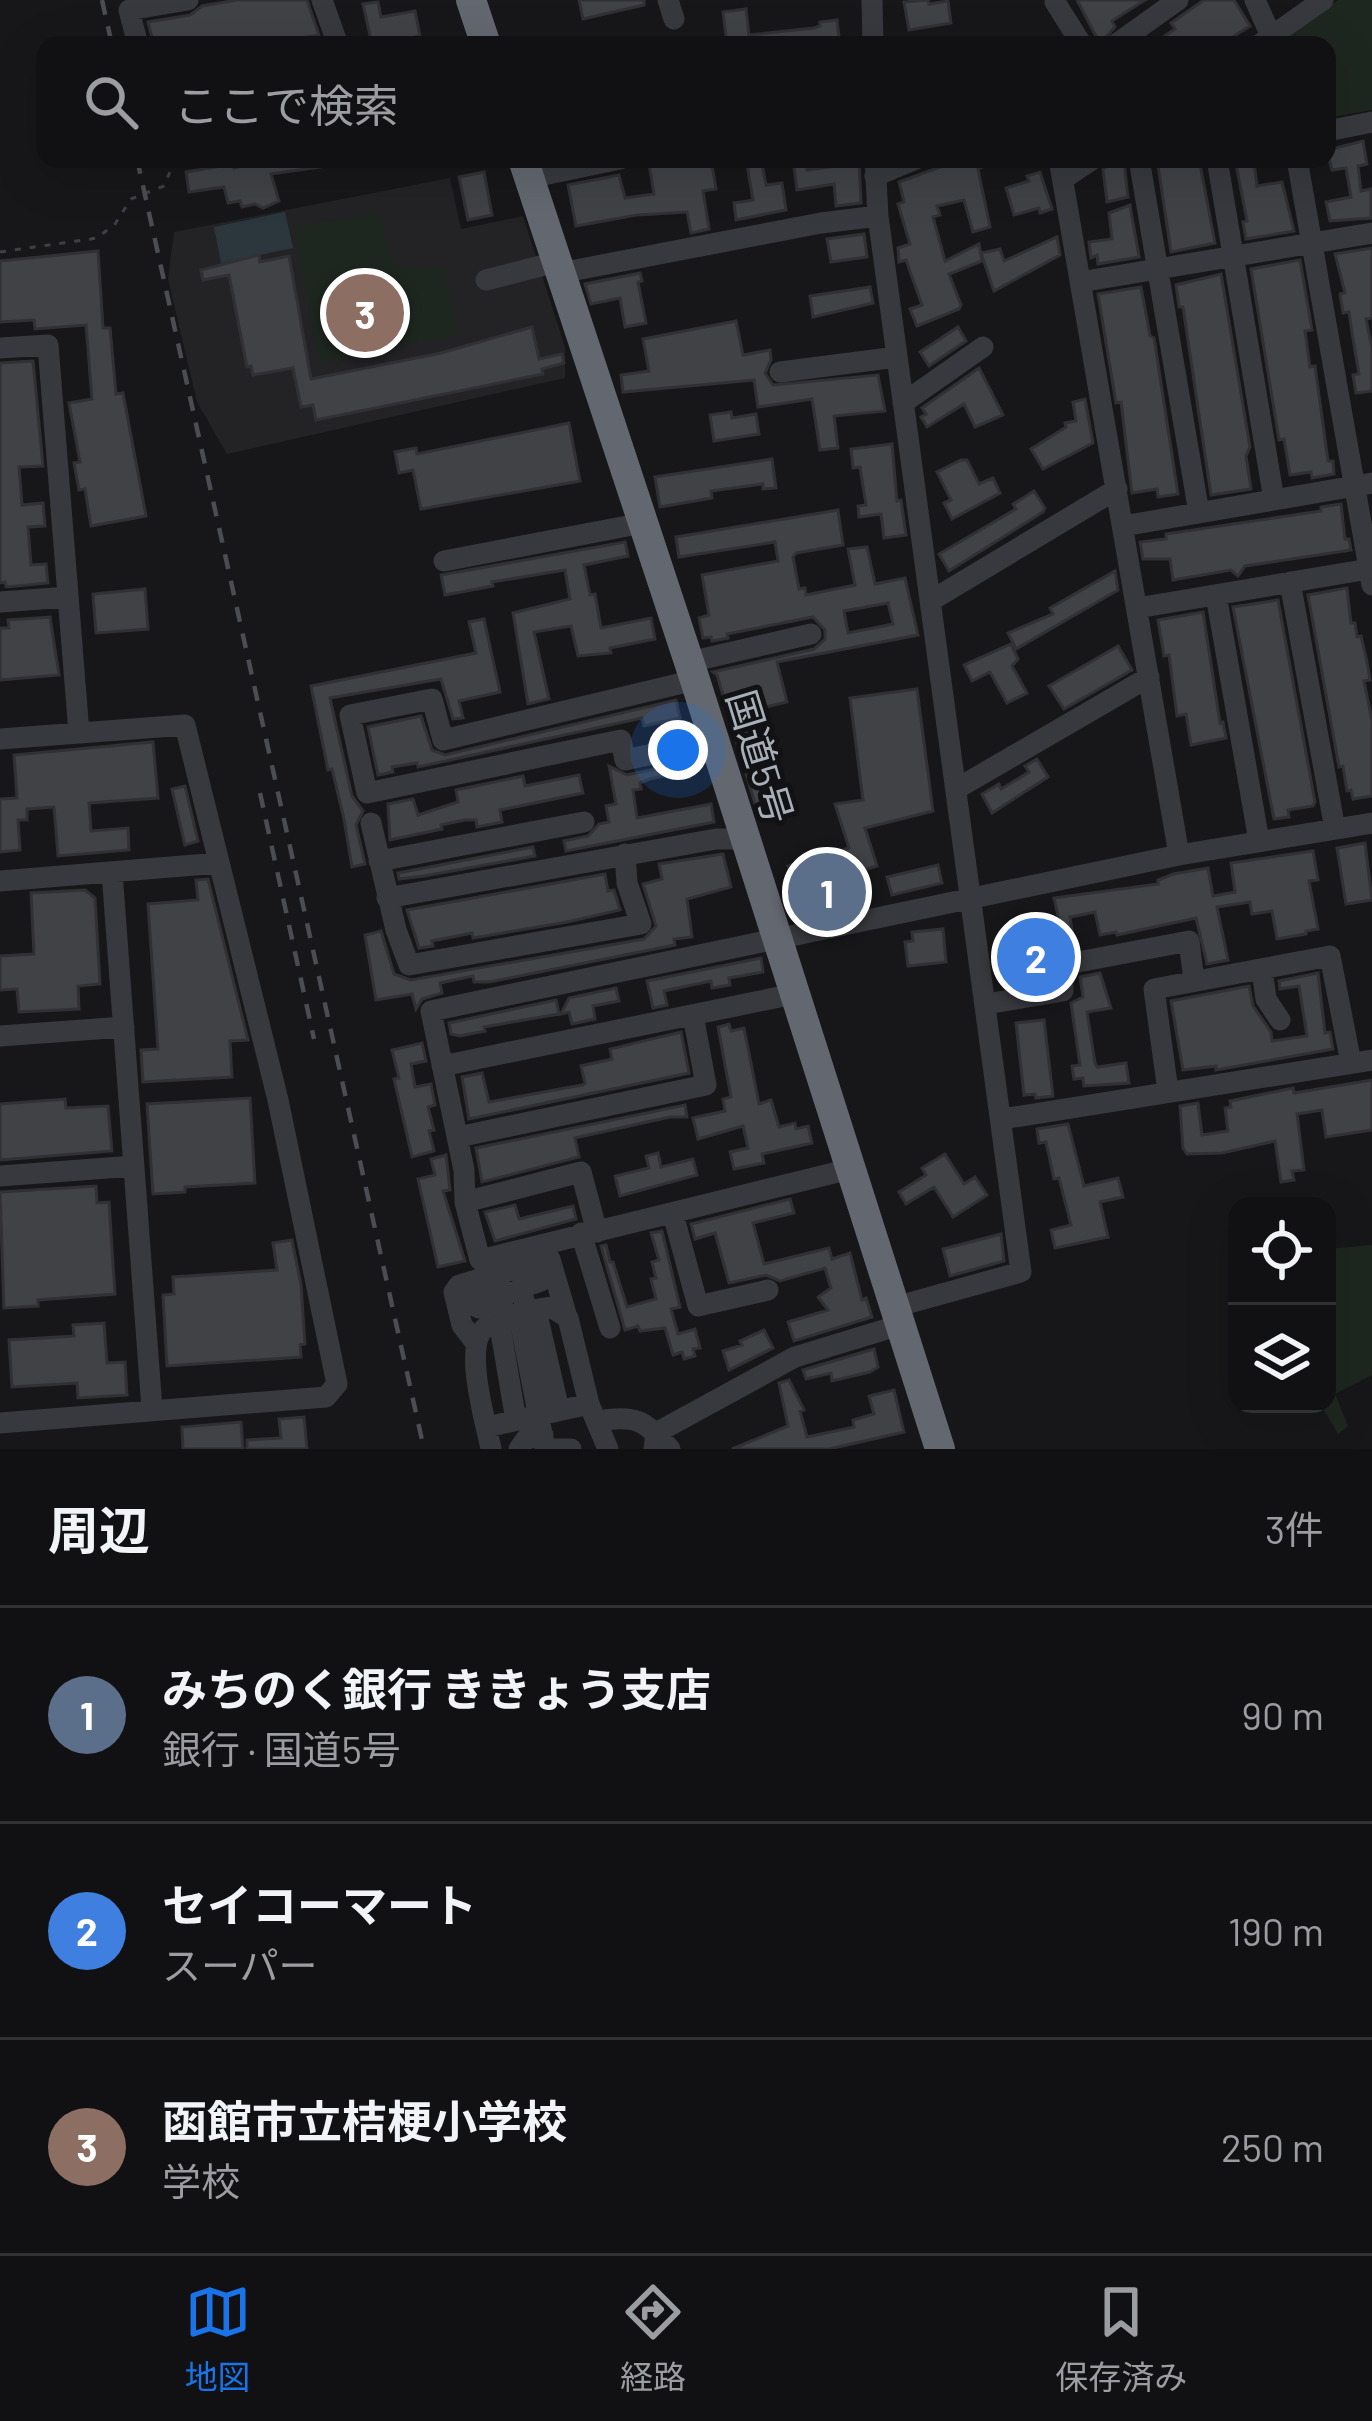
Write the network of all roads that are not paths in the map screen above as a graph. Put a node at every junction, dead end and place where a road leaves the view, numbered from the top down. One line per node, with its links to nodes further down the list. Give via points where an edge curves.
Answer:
1 (188, 0): 9 (street, via 129,10)
2 (322, 0): 10 (street)
3 (471, 0): 11 (highway)
4 (872, 0): 12 (street)
5 (1255, 0): 15 (street)
6 (1323, 0): 16 (street)
7 (1055, 2): 13 (street)
8 (1168, 3): 14 (street)
9 (136, 36)
10 (335, 36)
11 (483, 36)
12 (873, 36)
13 (1076, 36)
14 (1126, 36)
15 (1267, 36)
16 (1277, 36)
17 (1372, 122): 18 (street)
18 (1336, 129)
19 (526, 168): 29 (highway, 国道5号)
20 (875, 168): 25 (street)
21 (1141, 168): 30 (street)
22 (1218, 168): 28 (street)
23 (1298, 168): 27 (street)
24 (1061, 169): 32 (street)
25 (878, 216): 29 (street); 35 (street)
26 (1372, 233): 27 (street)
27 (1311, 244): 28 (street); 38 (street)
28 (1234, 257): 30 (street); 40 (street)
29 (558, 268): 31 (street); 42 (highway, 国道5号)
30 (1159, 271): 32 (street); 41 (street)
31 (486, 280)
32 (1080, 282): 39 (street)
33 (983, 347): 37 (street)
34 (0, 348): 48 (street, via 48,345)
35 (897, 357): 36 (street); 37 (street)
36 (780, 372)
37 (903, 403): 49 (street)
38 (1363, 485): 40 (street); 45 (street)
39 (1117, 489): 43 (street); 49 (street)
40 (1274, 500): 41 (street)
41 (1199, 513): 43 (street)
42 (643, 523): 44 (street); 53 (highway, 国道5号)
43 (1123, 526): 51 (street)
44 (445, 561)
45 (1371, 577): 46 (street)
46 (1290, 582): 47 (street); 62 (street)
47 (1216, 595): 51 (street); 64 (street)
48 (68, 597): 50 (street); 55 (street)
49 (932, 600): 58 (street)
50 (0, 602)
51 (1137, 608): 54 (street)
52 (811, 634): 53 (street)
53 (692, 671): 57 (highway, 国道5号); 57 (street, via 442,740 433,699 350,715 367,793 621,740 625,760)
54 (1149, 677): 58 (street); 66 (street)
55 (79, 733): 56 (street); 68 (street, via 184,725)
56 (0, 739)
57 (713, 741): 63 (highway, 国道5号)
58 (958, 788): 72 (street)
59 (584, 822): 67 (street)
60 (371, 823): 67 (street)
61 (1372, 823): 62 (street)
62 (1335, 829): 64 (street)
63 (744, 839): 65 (street); 73 (highway, 国道5号)
64 (1259, 842): 66 (street)
65 (625, 854): 71 (street); 71 (street, via 640,923 409,964)
66 (1179, 855): 72 (street)
67 (379, 861): 71 (street)
68 (219, 863): 69 (street); 100 (street, via 337,1384 326,1396)
69 (112, 872): 70 (street); 80 (street)
70 (0, 880)
71 (387, 898)
72 (973, 898): 73 (street); 77 (street)
73 (777, 940): 76 (highway, 国道5号); 83 (street, via 430,1010)
74 (1262, 969): 75 (street); 79 (street, via 1266,999); 82 (street, via 1330,956)
75 (1194, 981): 77 (street, via 1189,941 1062,964 1064,991); 84 (street, via 1154,988)
76 (794, 994): 78 (street); 88 (highway, 国道5号)
77 (986, 1004): 85 (street)
78 (693, 1015): 83 (street); 86 (street, via 706,1085)
79 (1280, 1020)
80 (124, 1027): 81 (street); 87 (street)
81 (0, 1036)
82 (1361, 1062): 84 (street)
83 (442, 1066): 86 (street)
84 (1168, 1090): 85 (street)
85 (1002, 1119): 97 (street, via 1021,1271)
86 (458, 1136): 90 (street)
87 (134, 1166): 89 (street); 100 (street)
88 (850, 1169): 91 (street); 97 (highway, 国道5号)
89 (0, 1176)
90 (465, 1202): 92 (street, via 480,1260); 92 (street, via 581,1172)
91 (673, 1214): 92 (street); 94 (street, via 698,1306)
92 (588, 1233): 98 (street)
93 (536, 1264): 95 (street, via 541,1281); 95 (street, via 454,1292); 96 (street, via 550,1259)
94 (768, 1290)
95 (498, 1308): 96 (street); 99 (street); 99 (street, via 462,1325); 102 (street, via 498,1360); 104 (street); 104 (street, via 552,1347 558,1379)
96 (566, 1314): 101 (street)
97 (898, 1316): 106 (street, via 795,1357 696,1411); 110 (highway, 国道5号)
98 (610, 1328)
99 (476, 1342): 105 (street)
100 (152, 1409): 103 (street)
101 (593, 1412): 104 (street); 106 (street, via 634,1418); 109 (street)
102 (516, 1420): 104 (street); 105 (street)
103 (0, 1423)
104 (547, 1432): 107 (street); 108 (street)
105 (489, 1438)
106 (660, 1444)
107 (519, 1449)
108 (571, 1449)
109 (608, 1449)
110 (940, 1449)

